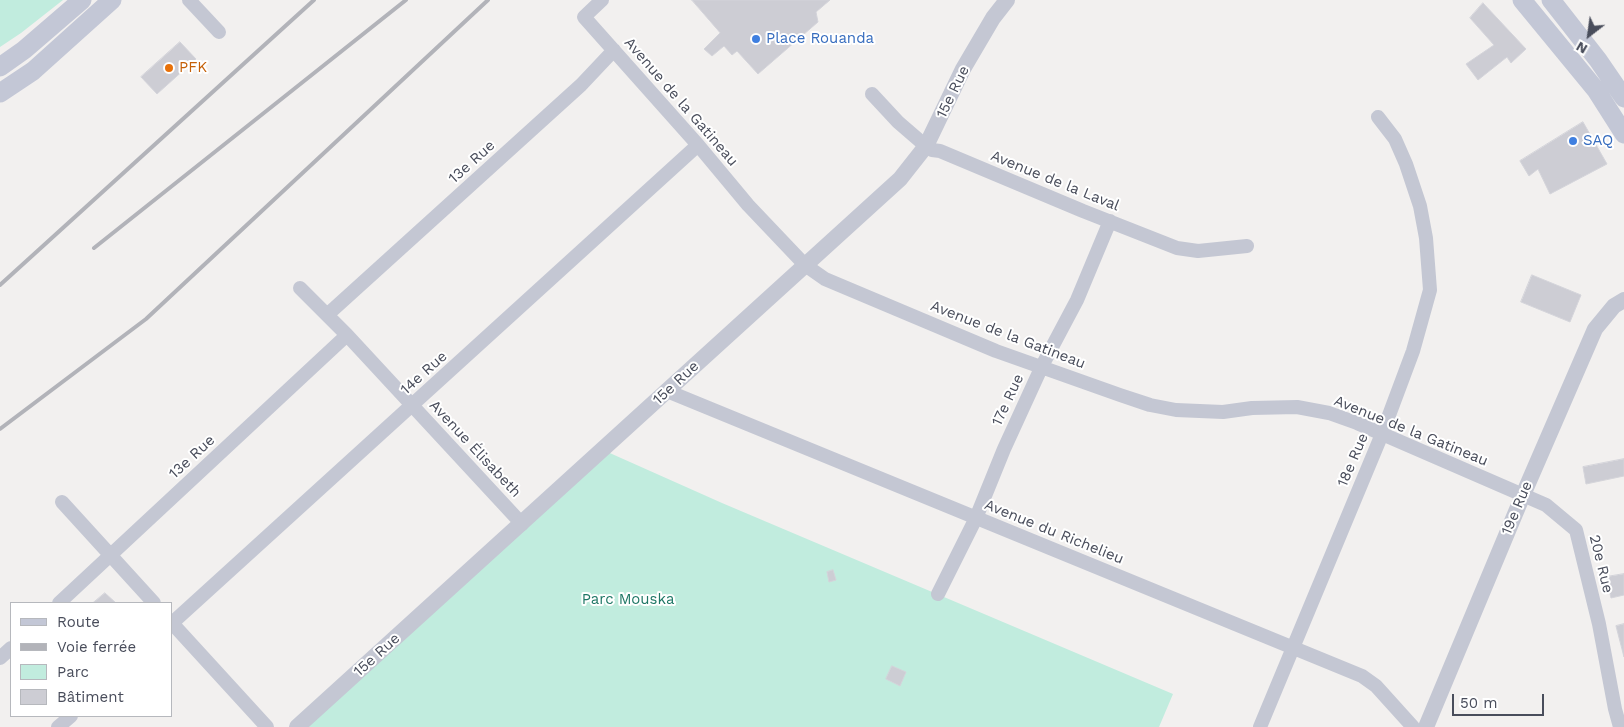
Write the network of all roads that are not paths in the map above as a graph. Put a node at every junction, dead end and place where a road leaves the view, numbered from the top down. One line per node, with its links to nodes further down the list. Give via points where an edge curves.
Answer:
1 (82, 0): 10 (main road)
2 (112, 0): 11 (main road, via 33,71)
3 (189, 0): 8 (street)
4 (602, 0): 9 (street, Avenue de la Gatineau, via 584,17)
5 (1007, 0): 17 (street, 15e Rue, via 963,69)
6 (1522, 0): 15 (main road, via 1596,90)
7 (1551, 0): 13 (main road)
8 (219, 32)
9 (614, 50): 16 (street, Avenue de la Gatineau); 23 (street, 13e Rue, via 581,85)
10 (0, 67)
11 (0, 93)
12 (872, 94): 17 (street, Avenue de la Laval)
13 (1624, 98)
14 (1378, 117): 28 (street, 18e Rue, via 1395,139 1420,206 1430,290 1413,352)
15 (1624, 134)
16 (698, 145): 20 (street, Avenue de la Gatineau, via 748,205); 27 (street, 14e Rue)
17 (926, 146): 18 (street, Avenue de la Laval); 20 (street, 15e Rue, via 900,178)
18 (1110, 221): 19 (street, Avenue de la Laval, via 1177,248 1198,251); 25 (street, 17e Rue, via 1077,300)
19 (1247, 246)
20 (805, 265): 25 (street, Avenue de la Gatineau, via 825,279 904,313); 26 (street, 15e Rue)
21 (300, 288): 23 (street, Avenue Élisabeth)
22 (1624, 300): 29 (street, 19e Rue, via 1614,306 1595,329)
23 (327, 314): 24 (street, Avenue Élisabeth)
24 (348, 335): 27 (street, Avenue Élisabeth); 33 (street, 13e Rue)
25 (1042, 366): 28 (street, Avenue de la Gatineau, via 1120,395 1176,410 1223,412 1297,407 1329,413); 31 (street, 17e Rue)
26 (667, 391): 31 (street, Avenue du Richelieu); 32 (street, 15e Rue)
27 (412, 405): 32 (street, Avenue Élisabeth); 37 (street, 14e Rue)
28 (1382, 434): 29 (street, Avenue de la Gatineau); 38 (street, 18e Rue)
29 (1523, 495): 47 (street, 19e Rue); 48 (street, 20e Rue, via 1546,505 1576,530)
30 (62, 502): 33 (street)
31 (976, 518): 34 (street, 17e Rue); 38 (street, Avenue du Richelieu)
32 (522, 524): 44 (street, 15e Rue)
33 (110, 555): 35 (street, 13e Rue); 36 (street)
34 (938, 594)
35 (60, 602)
36 (153, 602)
37 (172, 623): 43 (street)
38 (1292, 648): 45 (street, 18e Rue); 46 (street, Avenue du Richelieu, via 1362,676 1376,686)
39 (10, 649): 40 (street)
40 (0, 658)
41 (70, 717): 42 (street)
42 (58, 727)
43 (267, 727)
44 (297, 727)
45 (1260, 727)
46 (1414, 727)
47 (1426, 727)
48 (1620, 727)

